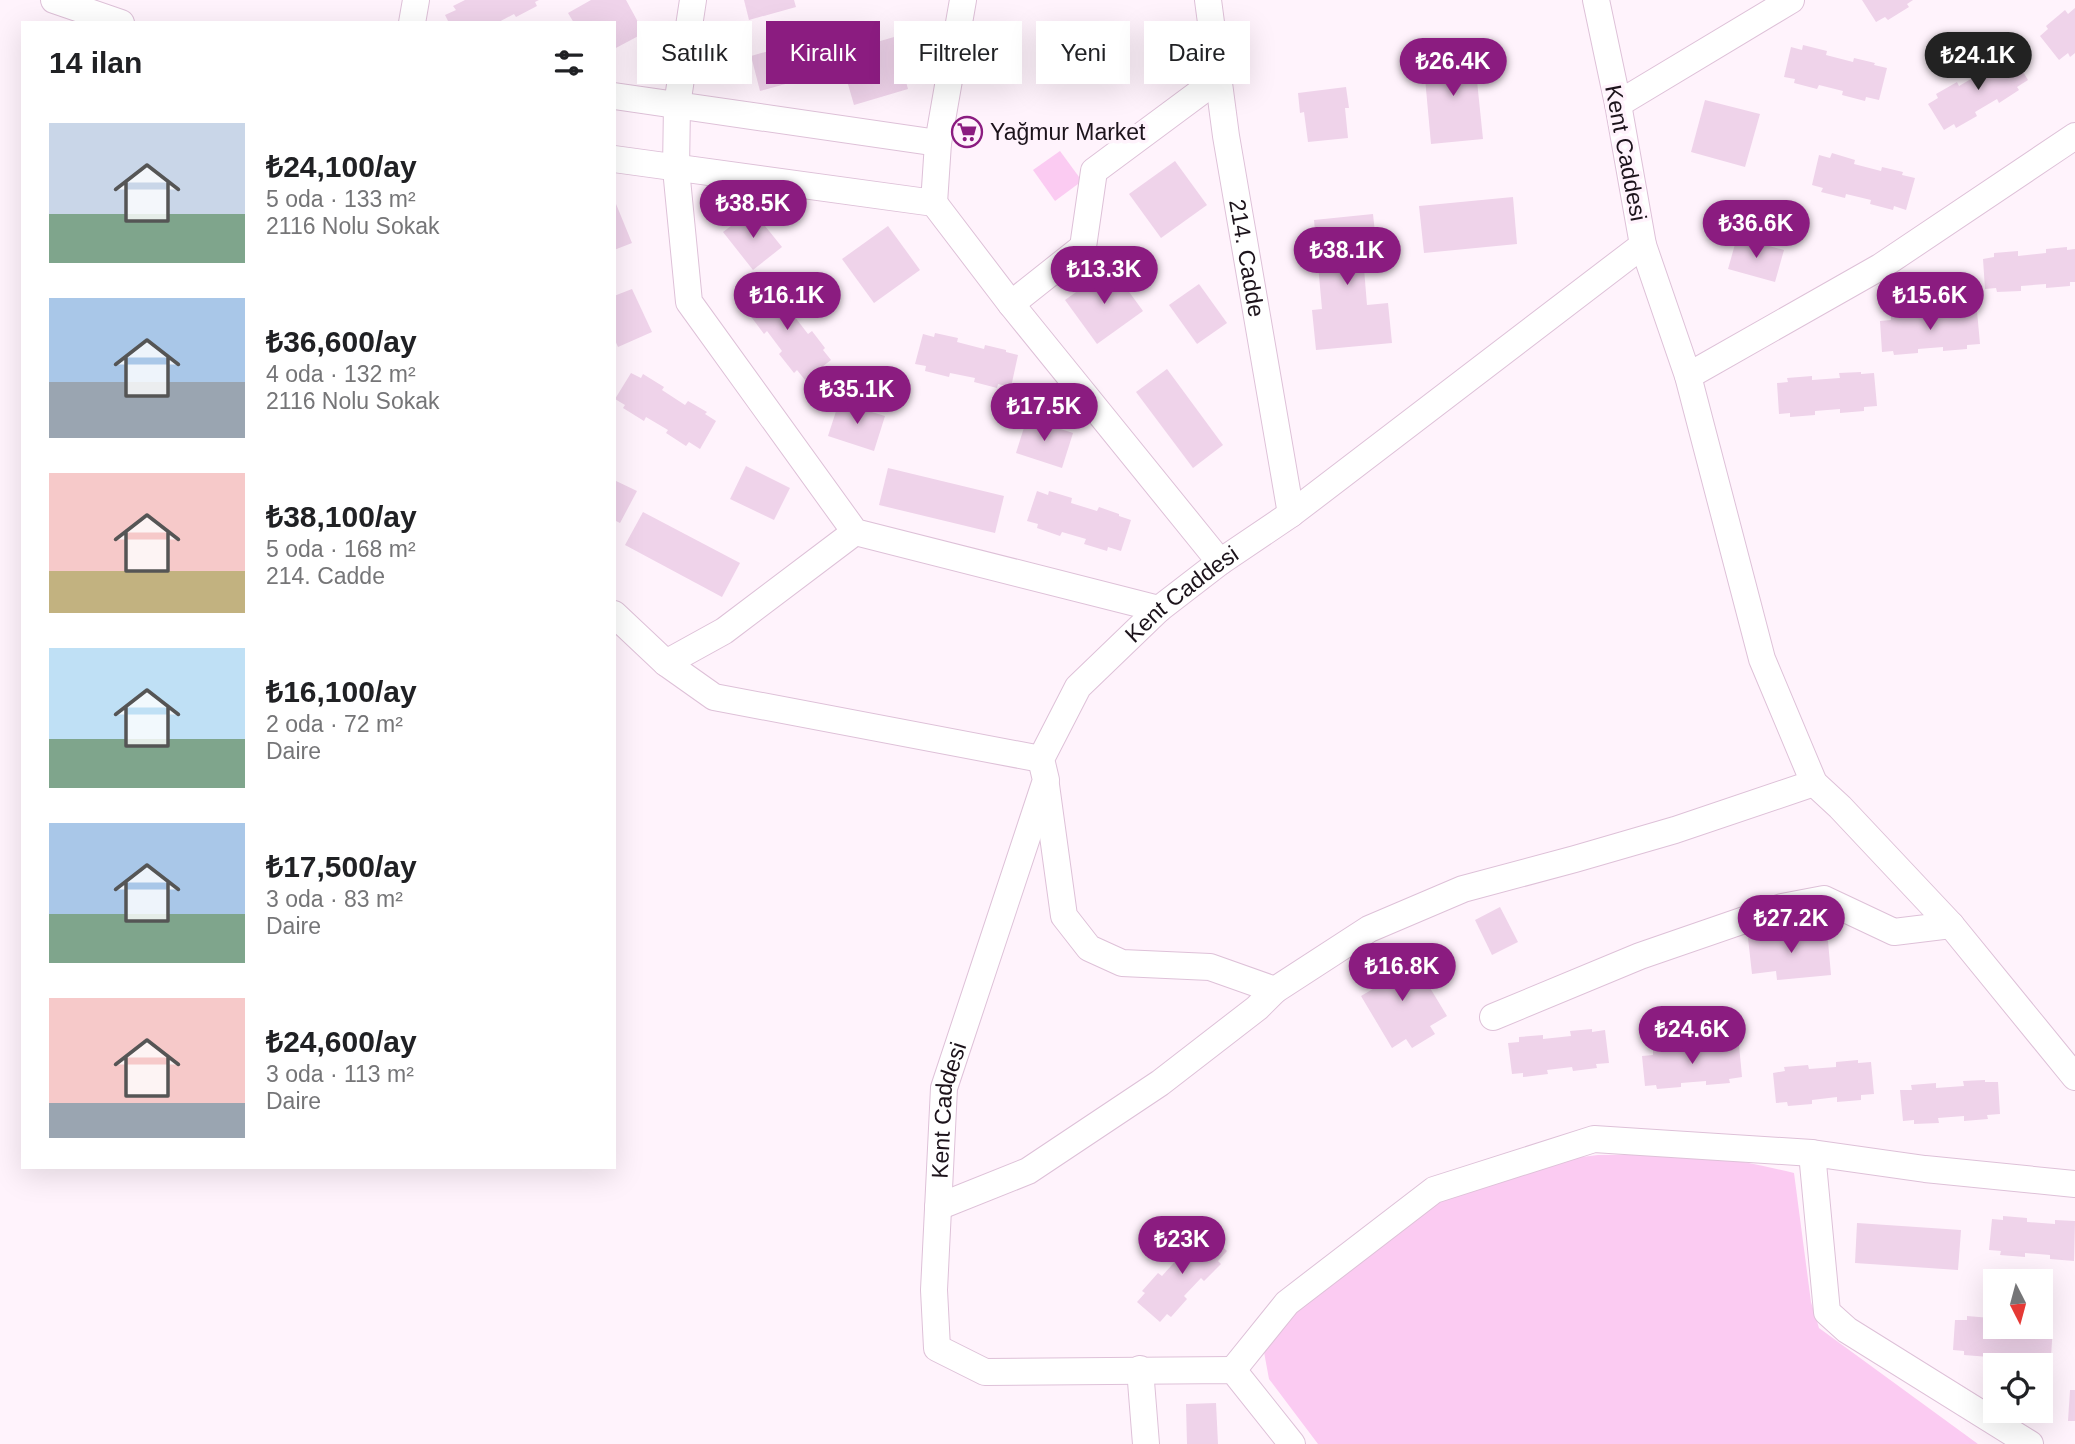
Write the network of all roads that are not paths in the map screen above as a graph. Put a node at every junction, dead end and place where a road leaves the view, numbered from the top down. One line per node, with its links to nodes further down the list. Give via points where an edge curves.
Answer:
1 (54, 0): 8 (street)
2 (416, 0): 9 (street)
3 (693, 0): 15 (street)
4 (963, 0): 17 (street)
5 (1208, 0): 10 (street, 214. Cadde)
6 (1596, 0): 14 (street, Kent Caddesi)
7 (1791, 0): 14 (street)
8 (115, 21)
9 (412, 21)
10 (1211, 21)
11 (1211, 84): 22 (street, via 1094,171 1083,247)
12 (1219, 84): 24 (street, 214. Cadde)
13 (616, 96): 15 (street)
14 (1618, 104): 21 (street, Kent Caddesi)
15 (677, 105): 17 (street); 19 (street)
16 (2075, 136): 23 (street, via 1880,267)
17 (938, 143): 20 (street)
18 (616, 159): 19 (street)
19 (676, 169): 20 (street); 25 (street, via 689,302)
20 (934, 202): 22 (street)
21 (1643, 245): 23 (street); 24 (street, Kent Caddesi)
22 (1012, 304): 26 (street)
23 (1688, 376): 31 (street, via 1762,659)
24 (1291, 514): 26 (street, Kent Caddesi)
25 (855, 532): 27 (street); 29 (street, via 724,631)
26 (1220, 562): 27 (street, Kent Caddesi)
27 (1159, 608): 30 (street, Kent Caddesi, via 1078,687)
28 (616, 616): 29 (street)
29 (666, 663): 30 (street, via 714,697)
30 (1043, 770): 33 (street, via 1064,916 1089,948 1122,963 1210,967); 38 (street, Kent Caddesi, via 944,1088)
31 (1814, 783): 32 (street); 33 (street, via 1675,830 1463,888 1369,929)
32 (1951, 925): 34 (street, via 1894,932 1824,899 1782,907 1640,956); 35 (street)
33 (1275, 990): 38 (street, via 1160,1083 1027,1171)
34 (1493, 1017)
35 (2075, 1077)
36 (1812, 1153): 37 (street); 40 (street, via 1594,1139 1434,1190 1287,1303); 43 (street, via 1827,1312 1847,1330)
37 (2075, 1184)
38 (938, 1207): 39 (street, Kent Caddesi, via 937,1348 985,1372)
39 (1140, 1369): 40 (street); 41 (street)
40 (1233, 1370): 42 (street)
41 (1146, 1444)
42 (1292, 1444)
43 (2030, 1444)

